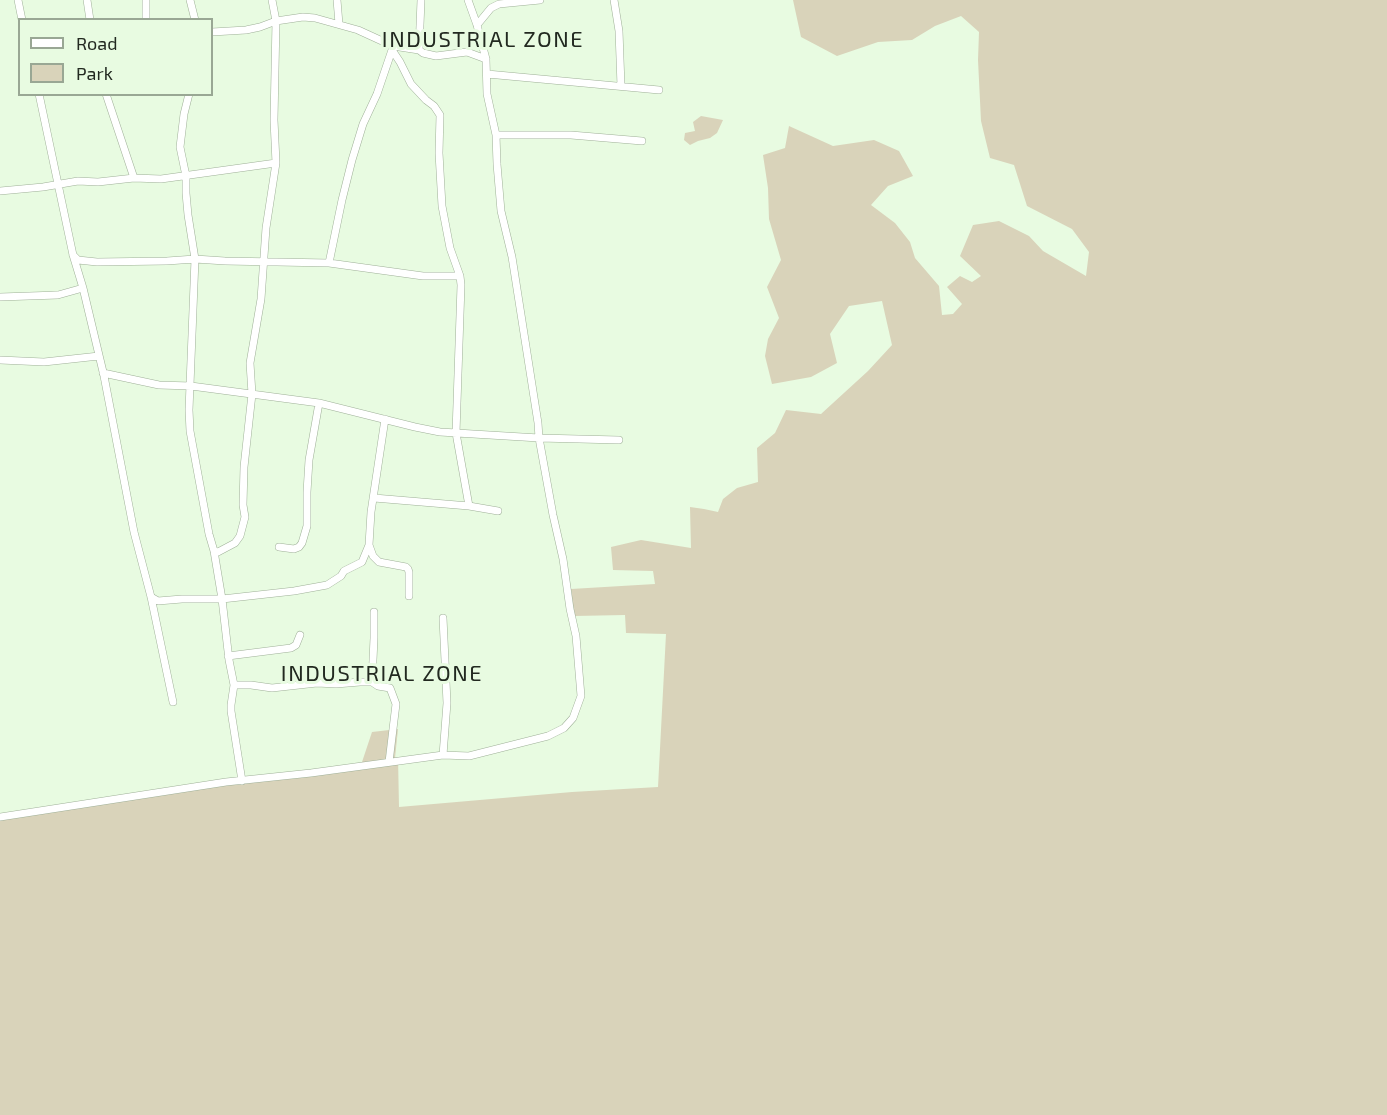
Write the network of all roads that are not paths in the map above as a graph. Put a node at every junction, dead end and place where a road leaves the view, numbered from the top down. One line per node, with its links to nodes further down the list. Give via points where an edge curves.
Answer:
1 (18, 0): 11 (street)
2 (87, 0): 12 (street)
3 (146, 0): 13 (street)
4 (190, 0): 14 (street)
5 (272, 0): 15 (street)
6 (337, 0): 16 (street)
7 (421, 0): 20 (street)
8 (468, 0): 17 (street)
9 (540, 0): 17 (street, via 499,4)
10 (614, 0): 23 (street)
11 (22, 18)
12 (90, 18)
13 (146, 18)
14 (194, 18)
15 (276, 21): 16 (street, via 303,17); 18 (street, via 246,30); 30 (street)
16 (339, 24): 19 (street)
17 (477, 25): 21 (street)
18 (213, 32)
19 (393, 48): 20 (street); 38 (street, via 352,160); 39 (street, via 411,84 440,115 442,206)
20 (419, 50): 21 (street, via 436,56 467,52)
21 (486, 58): 22 (street)
22 (487, 74): 23 (street); 28 (street)
23 (621, 86): 24 (street)
24 (659, 90)
25 (39, 96): 33 (street)
26 (107, 96): 32 (street)
27 (188, 96): 31 (street, via 180,147)
28 (496, 135): 29 (street, via 571,135); 50 (street, via 501,211 524,327)
29 (642, 141)
30 (276, 163): 31 (street); 37 (street)
31 (186, 176): 32 (street); 36 (street)
32 (134, 178): 33 (street)
33 (59, 184): 34 (street); 35 (street)
34 (0, 191)
35 (73, 255): 36 (street, via 78,260 97,262); 40 (street)
36 (195, 259): 37 (street); 45 (street)
37 (264, 262): 38 (street); 46 (street, via 250,363)
38 (329, 263): 39 (street, via 423,276)
39 (460, 276): 49 (street)
40 (83, 288): 41 (street, via 58,295); 42 (street)
41 (0, 297)
42 (99, 356): 43 (street, via 44,362); 44 (street)
43 (0, 360)
44 (103, 373): 45 (street, via 159,385); 59 (street, via 134,532)
45 (191, 386): 46 (street); 57 (street, via 190,431)
46 (252, 394): 47 (street); 57 (street, via 244,467 244,524 235,543)
47 (319, 403): 48 (street); 56 (street, via 309,460 308,526 299,547)
48 (385, 418): 49 (street); 52 (street)
49 (456, 433): 50 (street); 53 (street)
50 (539, 438): 51 (street); 68 (street, via 576,636 581,696 573,718 548,736 469,756)
51 (619, 440)
52 (374, 498): 53 (street); 55 (street)
53 (469, 506): 54 (street)
54 (498, 511)
55 (369, 545): 58 (street, via 379,562 408,569); 60 (street, via 362,562 327,585)
56 (279, 547)
57 (214, 551): 60 (street)
58 (409, 596)
59 (151, 597): 60 (street, via 158,601); 67 (street)
60 (222, 599): 64 (street)
61 (374, 612): 65 (street)
62 (443, 618): 68 (street, via 447,703)
63 (300, 635): 64 (street, via 291,648)
64 (228, 656): 66 (street)
65 (372, 682): 66 (street, via 272,688); 69 (street, via 390,688 396,704)
66 (234, 685): 70 (street, via 231,705)
67 (173, 702)
68 (443, 755): 69 (street)
69 (389, 762): 70 (street)
70 (242, 781): 71 (street)
71 (0, 817)

